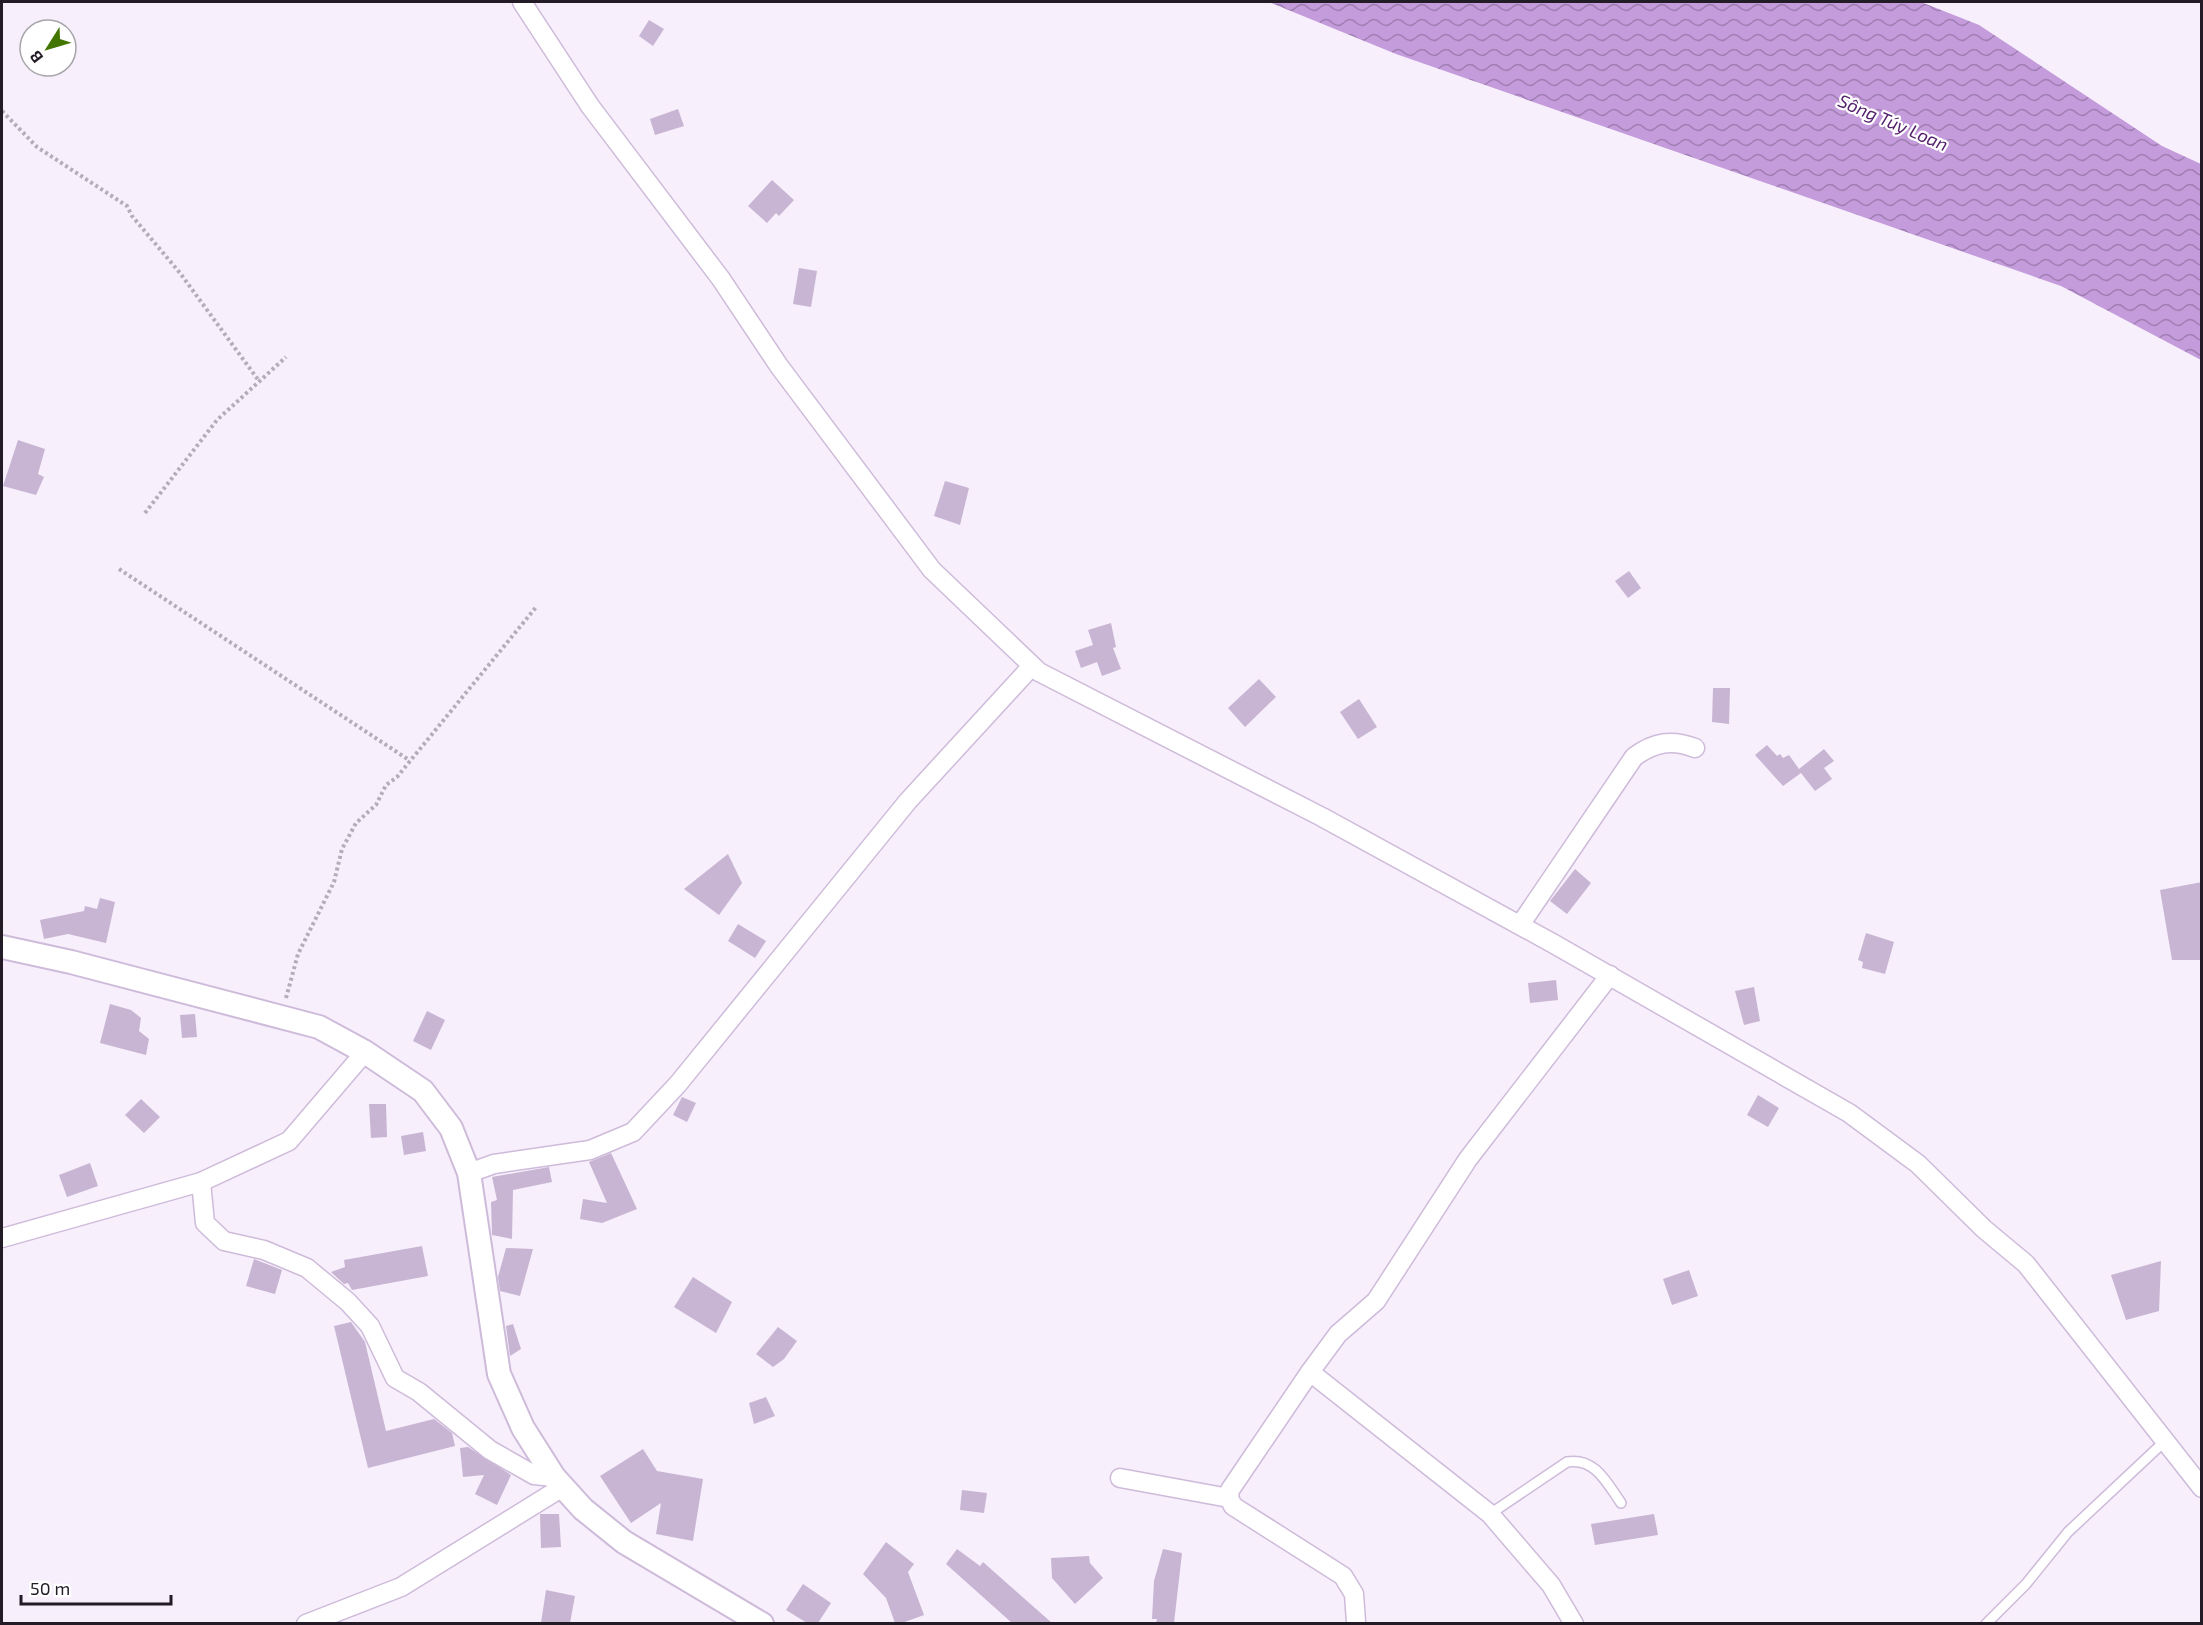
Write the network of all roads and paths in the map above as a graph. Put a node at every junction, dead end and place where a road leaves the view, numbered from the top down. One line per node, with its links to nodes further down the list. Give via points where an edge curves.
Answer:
1 (522, 2): 8 (street, via 590,106 722,279 779,366 932,570)
2 (2, 111): 4 (path, via 37,147 127,206)
3 (286, 357): 4 (path)
4 (259, 381): 5 (path, via 218,420)
5 (146, 513)
6 (119, 569): 10 (path)
7 (537, 606): 10 (path)
8 (1032, 666): 11 (street); 16 (street, via 908,801 678,1084 633,1132 590,1150 494,1164)
9 (1695, 748): 11 (street, via 1664,743 1645,748 1634,757)
10 (409, 760): 14 (path, via 386,785 376,805 356,823 342,849 334,882 298,954)
11 (1520, 925): 13 (street)
12 (2, 947): 14 (street)
13 (1610, 975): 19 (street, via 1468,1159 1376,1301 1338,1334); 20 (street, via 1849,1113 1918,1164 2026,1264)
14 (280, 1015): 15 (street, via 319,1027)
15 (365, 1052): 16 (street, via 423,1091 451,1128); 17 (street, via 289,1142)
16 (469, 1173): 22 (street, via 499,1374 523,1428)
17 (201, 1182): 18 (street); 22 (street, via 204,1222 224,1241 264,1250 307,1268 370,1326 395,1378 419,1392 490,1450 534,1475)
18 (2, 1238)
19 (1310, 1372): 24 (street, via 1230,1490); 26 (street)
20 (2165, 1441): 23 (street); 31 (lane, via 2067,1532 2026,1584)
21 (1120, 1478): 24 (street)
22 (558, 1482): 28 (street, via 401,1587); 29 (street, via 583,1509 624,1542)
23 (2202, 1488)
24 (1229, 1498): 27 (street, via 1233,1506 1343,1576 1354,1594)
25 (1621, 1503): 26 (lane, via 1598,1471 1578,1460 1567,1462)
26 (1490, 1514): 30 (street, via 1551,1585)
27 (1356, 1622)
28 (306, 1623)
29 (762, 1623)
30 (1574, 1623)
31 (1986, 1623)

